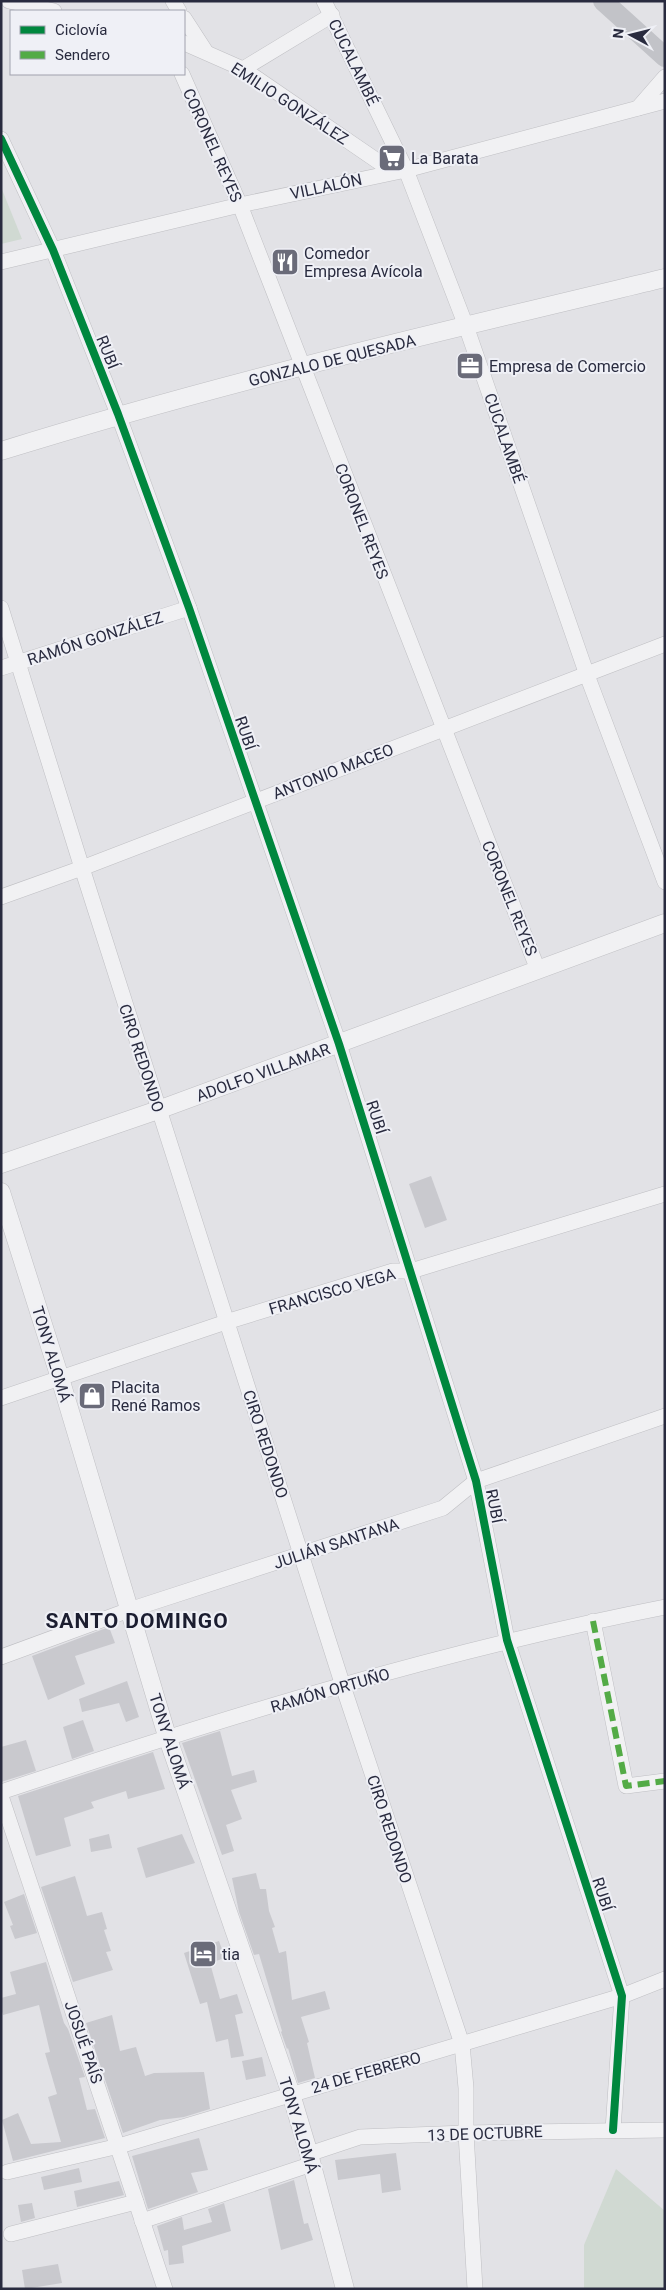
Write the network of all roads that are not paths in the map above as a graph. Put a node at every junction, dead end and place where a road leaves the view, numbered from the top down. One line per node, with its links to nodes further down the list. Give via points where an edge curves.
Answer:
1 (9, 1): 4 (street)
2 (324, 1): 5 (street, CUCALAMBÉ)
3 (603, 1): 9 (main road)
4 (50, 10)
5 (332, 16): 10 (street); 16 (street, CUCALAMBÉ)
6 (185, 20): 8 (street)
7 (185, 44): 8 (street, EMILIO GONZÁLEZ)
8 (206, 52): 10 (street, EMILIO GONZÁLEZ)
9 (665, 57)
10 (243, 69): 16 (street, EMILIO GONZÁLEZ)
11 (182, 75): 17 (street, CORONEL REYES)
12 (665, 77): 14 (street)
13 (665, 101): 14 (street, VILLALÓN)
14 (638, 108): 16 (street, VILLALÓN)
15 (1, 139): 18 (street, RUBÍ)
16 (399, 171): 17 (street, VILLALÓN); 21 (street, CUCALAMBÉ)
17 (240, 205): 18 (street, VILLALÓN); 22 (street, CORONEL REYES)
18 (53, 250): 19 (street, VILLALÓN); 23 (street, RUBÍ)
19 (1, 262)
20 (665, 278): 21 (street, GONZALO DE QUESADA)
21 (466, 326): 22 (street, GONZALO DE QUESADA); 30 (street, CUCALAMBÉ)
22 (302, 367): 23 (street, GONZALO DE QUESADA); 31 (street, CORONEL REYES)
23 (118, 414): 24 (street, GONZALO DE QUESADA); 26 (street, RUBÍ)
24 (1, 451)
25 (1, 608): 28 (street, CIRO REDONDO)
26 (189, 608): 28 (street, RAMÓN GONZÁLEZ); 32 (street, RUBÍ)
27 (665, 644): 30 (street, ANTONIO MACEO)
28 (18, 662): 29 (street, RAMÓN GONZÁLEZ); 33 (street, CIRO REDONDO)
29 (1, 668)
30 (587, 675): 31 (street, ANTONIO MACEO); 34 (street, CUCALAMBÉ)
31 (443, 729): 32 (street, ANTONIO MACEO); 37 (street, CORONEL REYES)
32 (254, 802): 33 (street, ANTONIO MACEO); 38 (street, RUBÍ)
33 (82, 868): 35 (street, ANTONIO MACEO); 39 (street, CIRO REDONDO)
34 (665, 882)
35 (1, 897)
36 (665, 923): 37 (street, ADOLFO VILLAMAR)
37 (538, 970): 38 (street, ADOLFO VILLAMAR)
38 (339, 1044): 39 (street, ADOLFO VILLAMAR); 43 (street, RUBÍ)
39 (158, 1110): 40 (street, ADOLFO VILLAMAR); 44 (street, CIRO REDONDO)
40 (1, 1164)
41 (1, 1192): 45 (street, TONY ALOMÁ)
42 (665, 1194): 43 (street, FRANCISCO VEGA)
43 (411, 1271): 44 (street, FRANCISCO VEGA, via 393,1271); 48 (street, RUBÍ)
44 (226, 1322): 45 (street, FRANCISCO VEGA); 49 (street, CIRO REDONDO)
45 (60, 1378): 46 (street, FRANCISCO VEGA); 51 (street, TONY ALOMÁ)
46 (1, 1398)
47 (665, 1416): 48 (street, JULIÁN SANTANA)
48 (476, 1481): 49 (street, JULIÁN SANTANA, via 443,1508); 53 (street, RUBÍ)
49 (302, 1554): 51 (street, JULIÁN SANTANA); 55 (street, CIRO REDONDO)
50 (665, 1607): 52 (street, RAMÓN ORTUÑO)
51 (129, 1610): 54 (street, JULIÁN SANTANA); 56 (street, TONY ALOMÁ)
52 (593, 1621): 53 (street, RAMÓN ORTUÑO); 57 (street, via 626,1786)
53 (507, 1640): 55 (street, RAMÓN ORTUÑO); 61 (street, RUBÍ)
54 (1, 1657)
55 (343, 1686): 56 (street, RAMÓN ORTUÑO); 62 (street, CIRO REDONDO)
56 (168, 1736): 58 (street, RAMÓN ORTUÑO); 63 (street, TONY ALOMÁ)
57 (665, 1781)
58 (1, 1792)
59 (1, 1796): 67 (street, JOSUÉ PAÍS)
60 (665, 1979): 61 (street, 24 DE FEBRERO)
61 (622, 1996): 62 (street, 24 DE FEBRERO); 64 (street, RUBÍ)
62 (462, 2044): 63 (street, 24 DE FEBRERO); 66 (street, CIRO REDONDO)
63 (290, 2094): 67 (street, 24 DE FEBRERO); 68 (street, TONY ALOMÁ)
64 (613, 2130): 65 (street, 13 DE OCTUBRE); 66 (street, 13 DE OCTUBRE)
65 (665, 2130)
66 (466, 2133): 68 (street, 13 DE OCTUBRE, via 360,2137); 75 (street, CIRO REDONDO)
67 (119, 2146): 69 (street, 24 DE FEBRERO); 70 (street, JOSUÉ PAÍS)
68 (310, 2159): 71 (street, 13 DE OCTUBRE); 74 (street, TONY ALOMÁ)
69 (7, 2172)
70 (136, 2202): 71 (street, JOSUÉ PAÍS); 72 (street)
71 (142, 2221): 73 (street, JOSUÉ PAÍS)
72 (11, 2234)
73 (165, 2289)
74 (345, 2289)
75 (475, 2289)

